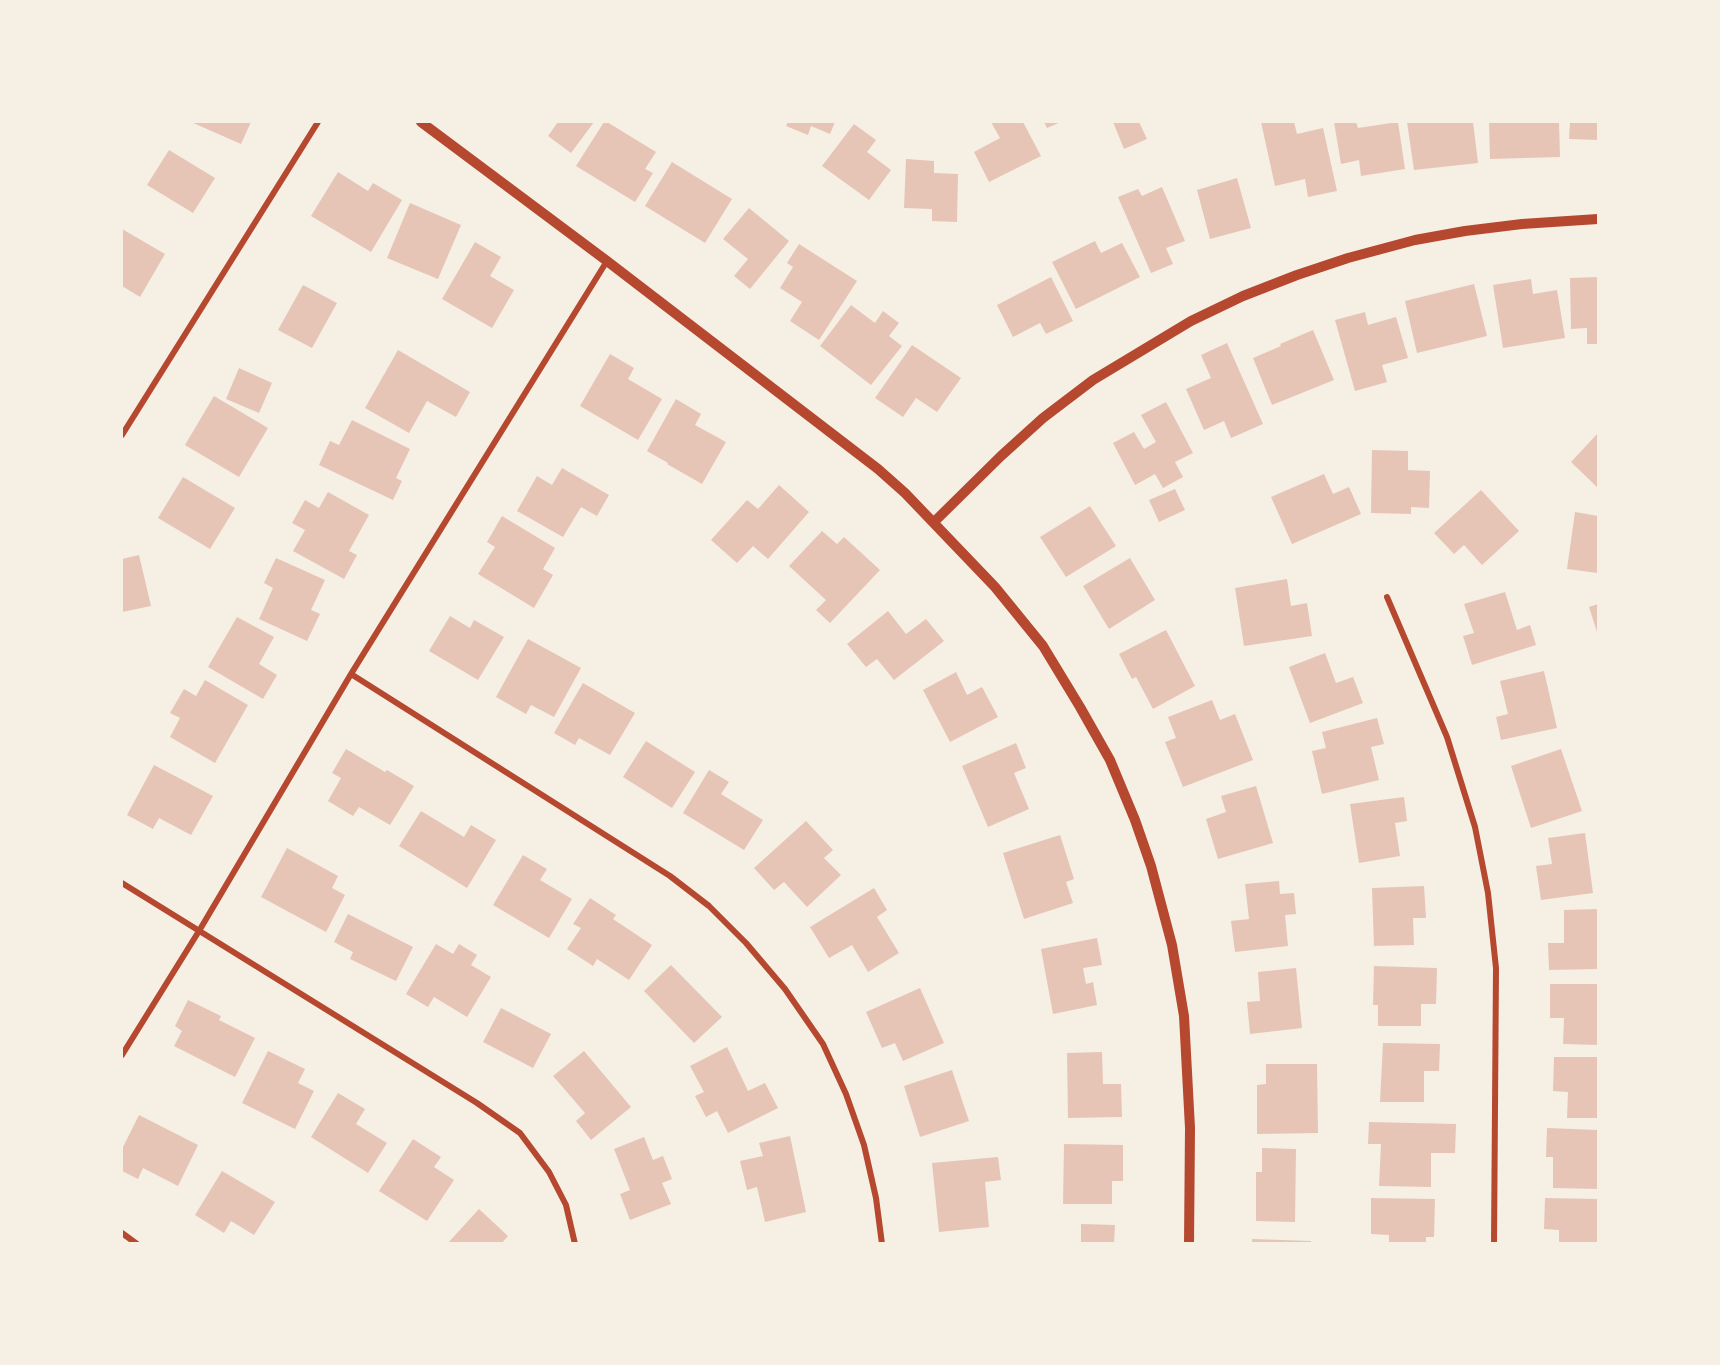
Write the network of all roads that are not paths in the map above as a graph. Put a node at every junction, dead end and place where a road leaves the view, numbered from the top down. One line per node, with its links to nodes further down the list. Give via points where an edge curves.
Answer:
1 (318, 122): 5 (street)
2 (422, 122): 4 (street)
3 (1599, 219): 6 (street, via 1522,224 1415,240 1348,258 1243,296 1191,321 1093,380 1000,456)
4 (607, 261): 6 (street, via 857,452); 8 (street)
5 (122, 435)
6 (934, 522): 16 (street, via 1043,646 1110,760 1135,820 1172,945 1184,1016 1190,1128)
7 (1387, 597): 17 (street, via 1447,736 1474,827 1488,893 1496,968)
8 (351, 674): 10 (street); 15 (street, via 670,876 709,906 746,943 785,989 823,1044 846,1094 864,1145)
9 (122, 883): 10 (street)
10 (200, 931): 11 (street); 14 (street, via 520,1133 549,1172 566,1204)
11 (122, 1055)
12 (122, 1233): 13 (street)
13 (137, 1244)
14 (575, 1244)
15 (882, 1244)
16 (1189, 1244)
17 (1494, 1244)

